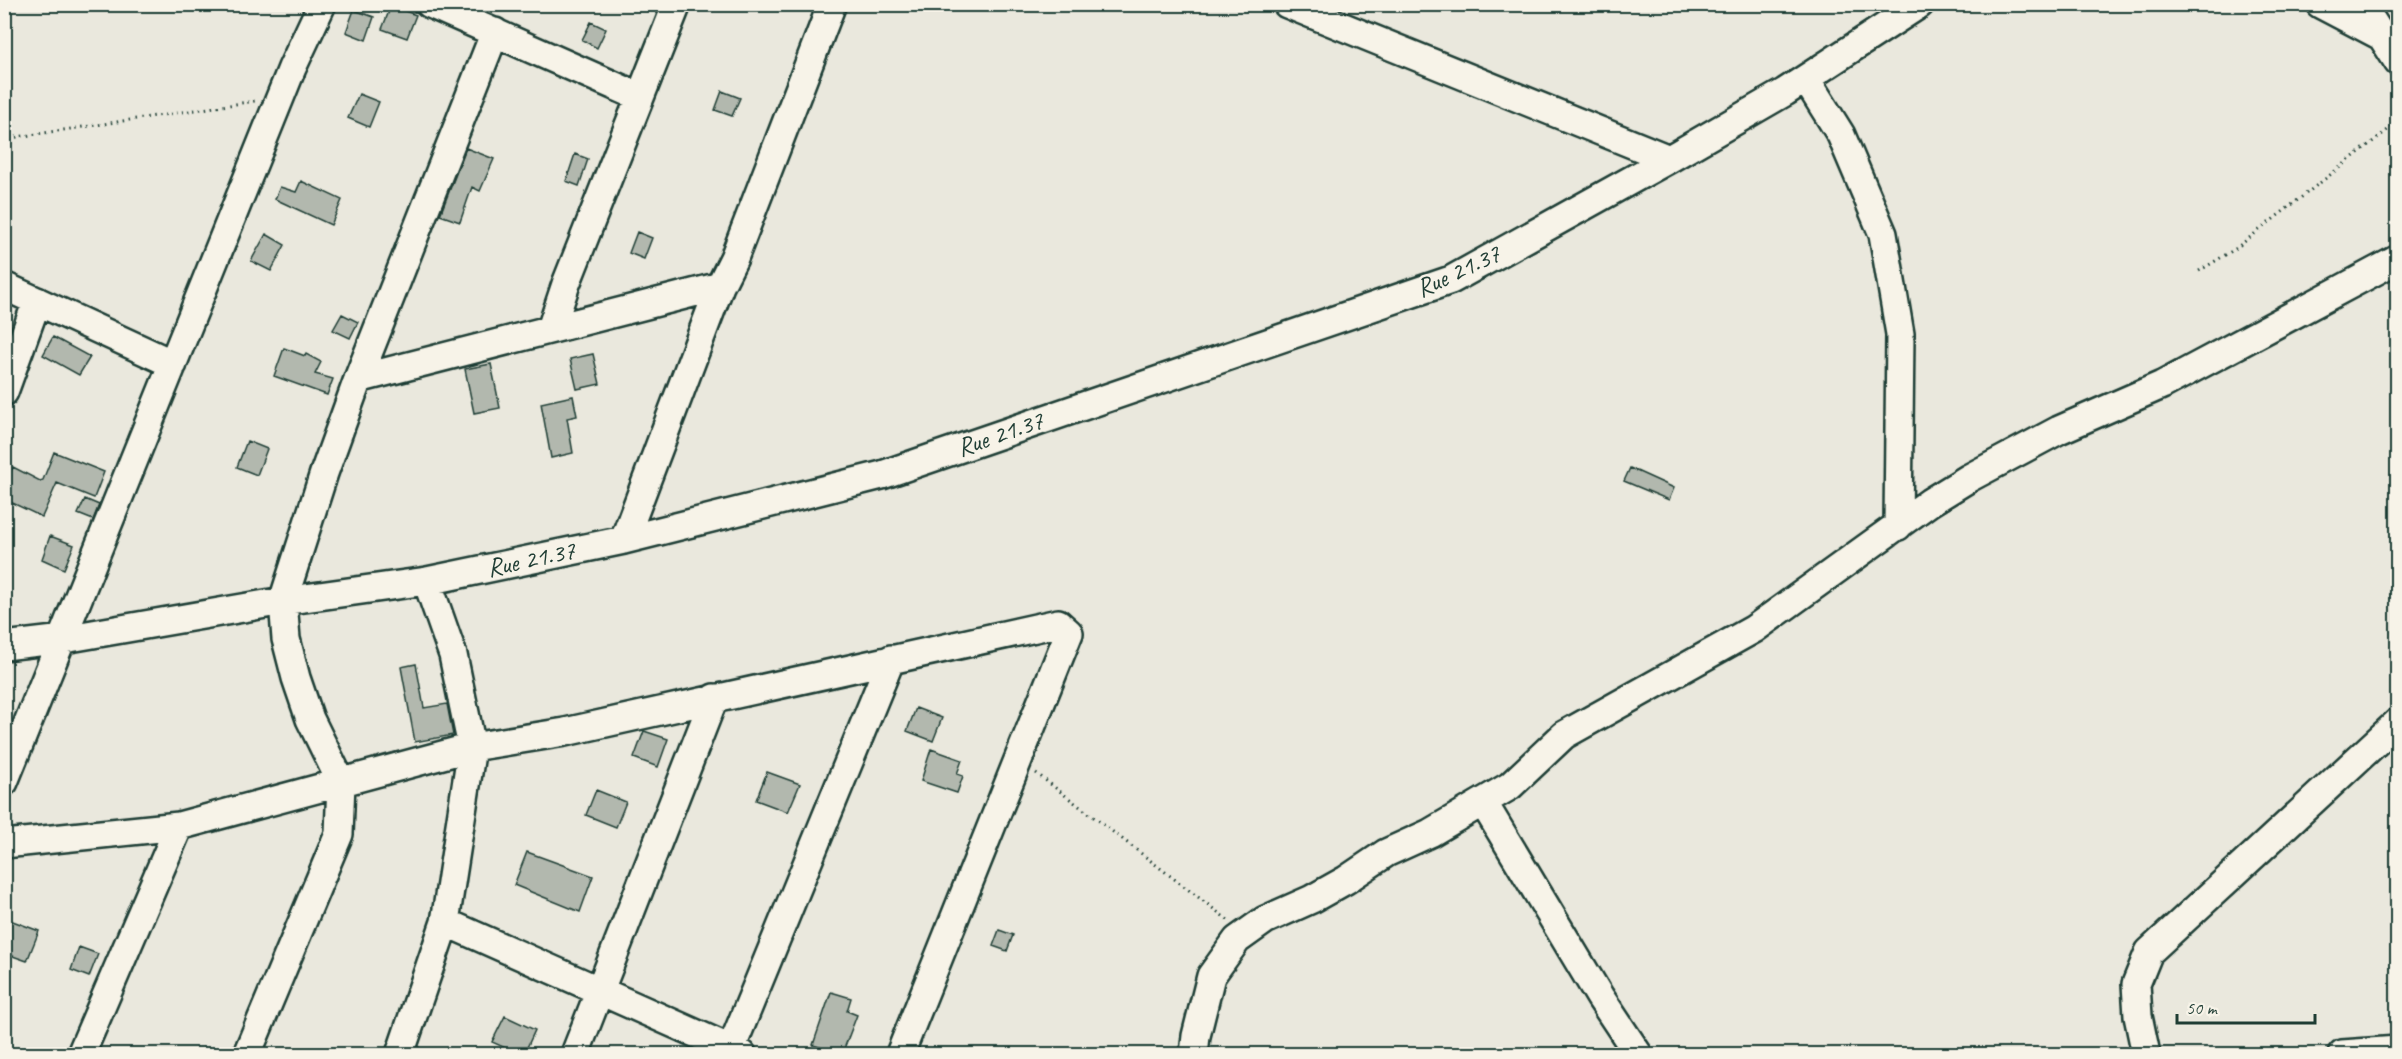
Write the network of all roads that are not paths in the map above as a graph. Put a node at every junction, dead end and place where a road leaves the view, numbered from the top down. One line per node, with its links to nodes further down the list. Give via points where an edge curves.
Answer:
1 (322, 4): 20 (street, via 292,68)
2 (430, 4): 9 (street)
3 (677, 4): 13 (street)
4 (1920, 4): 12 (street, Rue 21.37)
5 (2320, 4): 10 (street)
6 (2361, 4): 10 (street)
7 (1305, 6): 14 (street)
8 (823, 7): 17 (street, via 738,248)
9 (495, 32): 13 (street); 21 (street)
10 (2381, 36): 11 (street)
11 (2397, 62)
12 (1806, 80): 14 (street, Rue 21.37); 23 (street, via 1841,135 1882,234 1900,334)
13 (640, 97): 19 (street)
14 (1669, 159): 24 (street, Rue 21.37, via 1451,280 882,475)
15 (2397, 259): 23 (street, via 2162,385 2059,430 1969,478)
16 (4, 286): 18 (street)
17 (720, 286): 19 (street); 24 (street)
18 (38, 301): 20 (street); 22 (street)
19 (551, 330): 21 (street)
20 (173, 364): 27 (street)
21 (358, 379): 26 (street)
22 (4, 392)
23 (1898, 526): 35 (street, via 1754,629 1564,735 1510,786)
24 (624, 540): 25 (street, Rue 21.37)
25 (427, 581): 26 (street, Rue 21.37); 32 (street, via 453,655)
26 (283, 602): 27 (street, Rue 21.37); 34 (street, via 285,639 296,678 310,719)
27 (64, 639): 28 (street, Rue 21.37); 33 (street)
28 (4, 646)
29 (891, 659): 30 (street); 41 (street); 46 (street, via 1058,623 1069,633)
30 (714, 698): 32 (street, via 564,732); 39 (street)
31 (2397, 722): 49 (street, via 2149,952 2136,984)
32 (472, 747): 34 (street); 38 (street)
33 (4, 782)
34 (341, 782): 36 (street); 43 (street, via 339,834)
35 (1483, 802): 47 (street, via 1386,853 1312,899 1264,920 1237,940 1211,976); 48 (street)
36 (179, 826): 37 (street); 42 (street)
37 (4, 844)
38 (445, 922): 39 (street); 44 (street)
39 (600, 990): 41 (street); 45 (street)
40 (2397, 1050): 50 (street)
41 (734, 1053)
42 (81, 1054)
43 (247, 1054)
44 (400, 1054)
45 (575, 1054)
46 (900, 1054)
47 (1194, 1054)
48 (1638, 1054)
49 (2146, 1054)
50 (2342, 1054)

